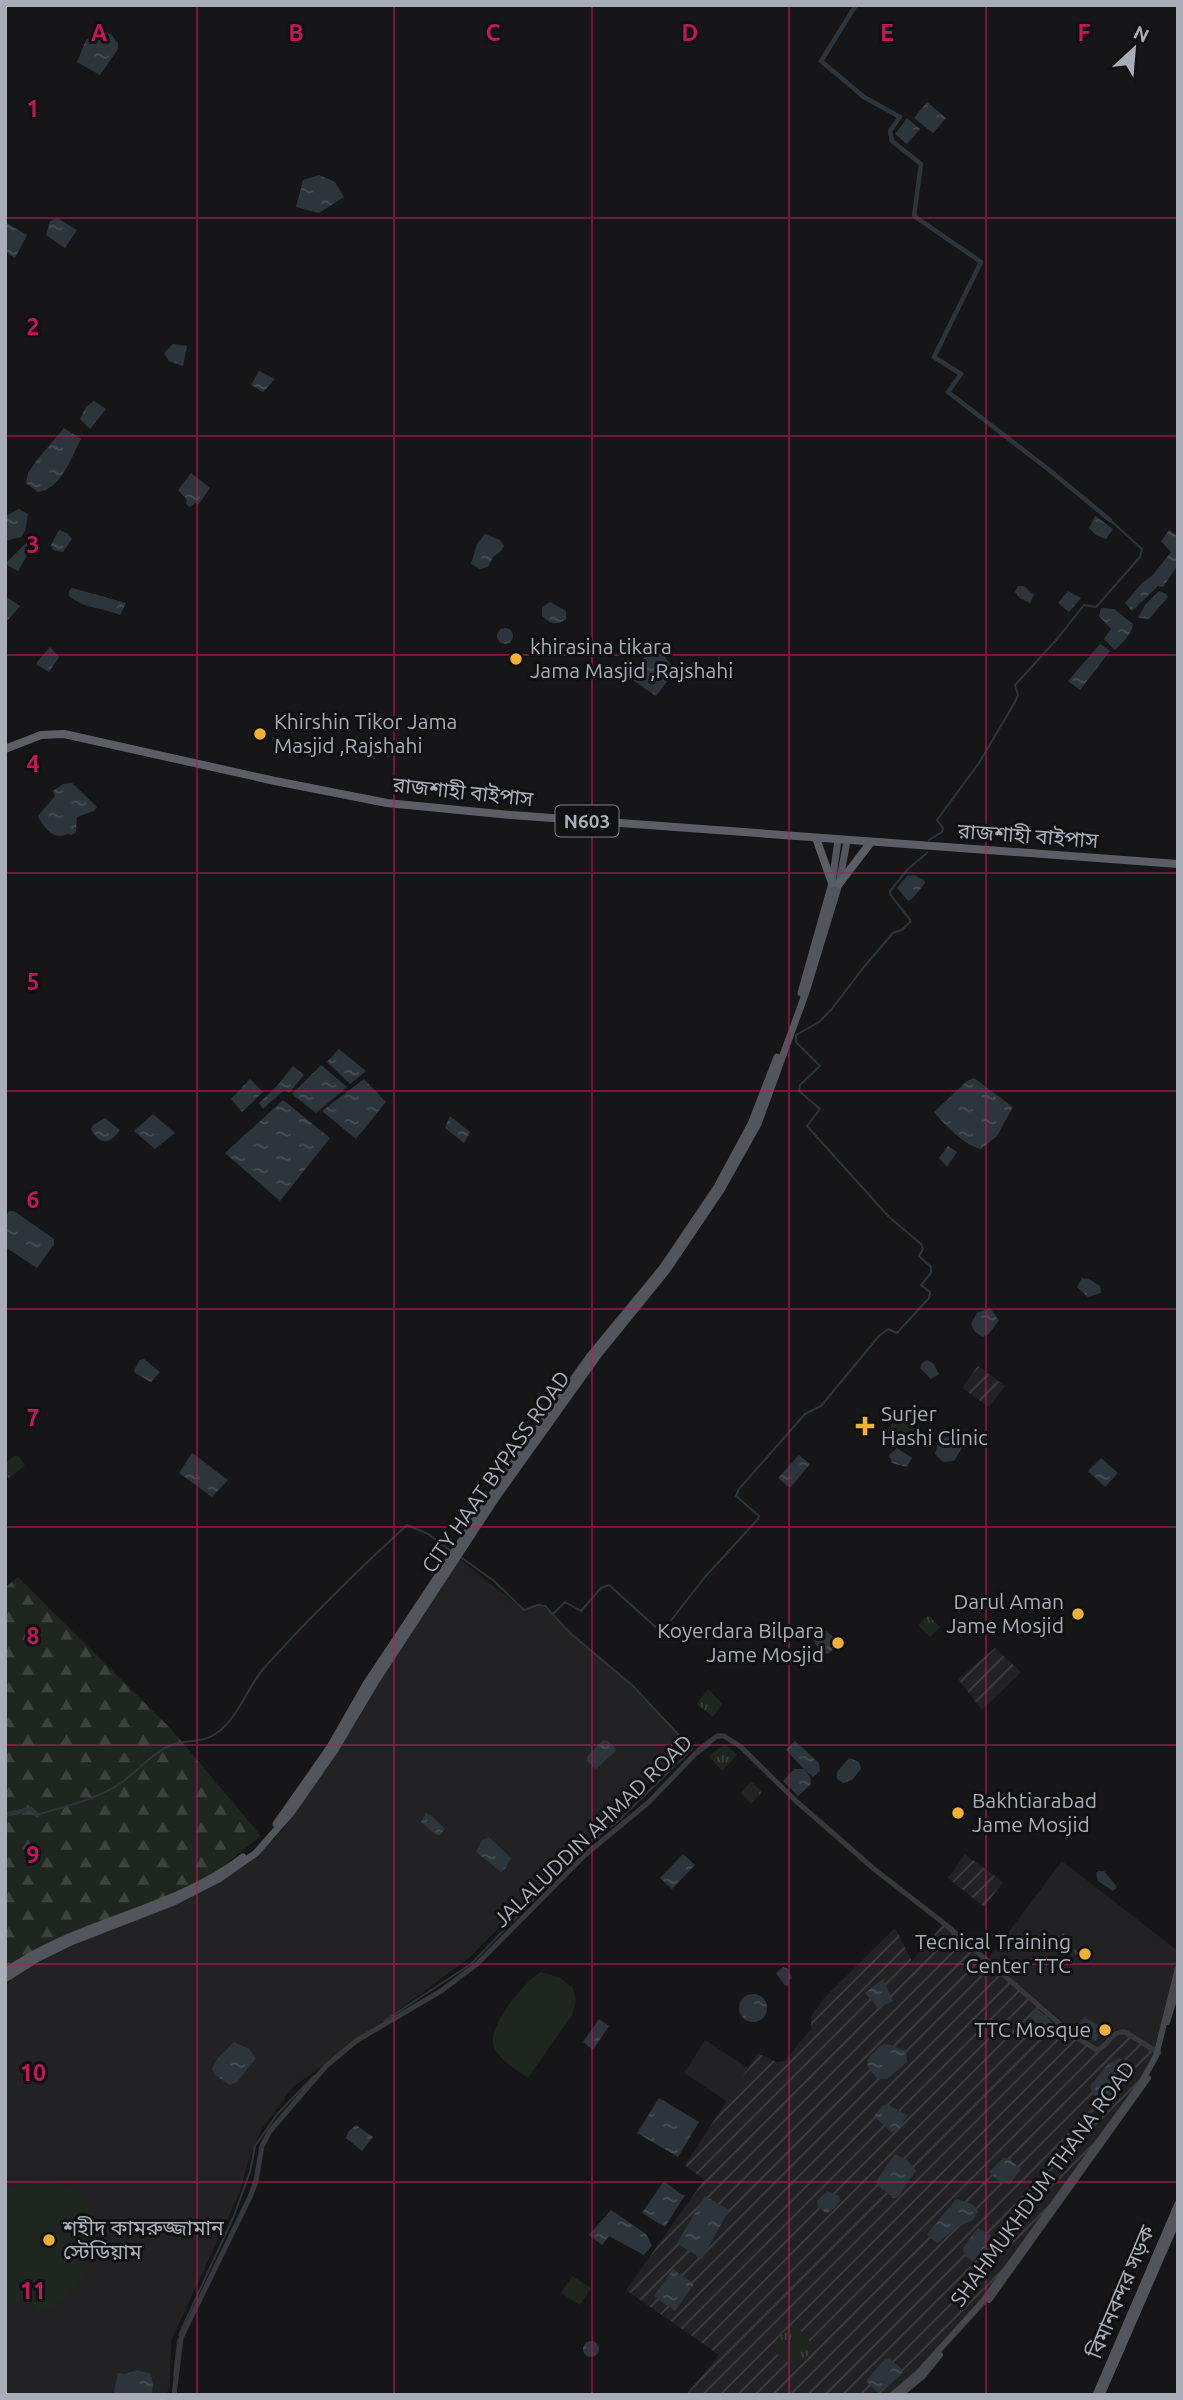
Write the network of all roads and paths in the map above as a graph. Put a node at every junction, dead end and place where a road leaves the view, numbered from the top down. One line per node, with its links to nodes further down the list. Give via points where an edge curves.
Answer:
1 (5, 748): 2 (highway, রাজশাহী বাইপাস / N603, via 41,735 64,734 387,803)
2 (816, 838): 3 (highway, রাজশাহী বাইপাস / N603); 6 (highway)
3 (842, 840): 4 (highway, রাজশাহী বাইপাস / N603); 6 (main road, CITY HAAT BYPASS ROAD)
4 (871, 842): 5 (highway, রাজশাহী বাইপাস / N603); 6 (highway)
5 (1178, 864)
6 (835, 883): 8 (main road, CITY HAAT BYPASS ROAD, via 787,1032 751,1124 717,1187 663,1267 589,1357 507,1472 281,1818 252,1850 190,1889 69,1936); 9 (main road, CITY HAAT BYPASS ROAD, via 806,992 758,1125 721,1190 492,1505 291,1813 256,1853 219,1879 174,1902 71,1942)
7 (1178, 1968): 11 (main road, SHAHMUKHDUM THANA ROAD)
8 (5, 1972)
9 (5, 1979)
10 (1178, 1987): 11 (main road, SHAHMUKHDUM THANA ROAD)
11 (1158, 2053): 15 (street, JALALUDDIN AHMAD ROAD, via 1125,2032 1114,2034 1097,2050 1074,2036 796,1801 741,1748 718,1736 585,1855 477,1965 441,1992 356,2041 326,2066 283,2114 262,2146 250,2197 181,2338); 16 (main road, SHAHMUKHDUM THANA ROAD, via 984,2301); 17 (main road, SHAHMUKHDUM THANA ROAD, via 1144,2085 1004,2281 922,2377)
12 (1178, 2204): 14 (main road, বিমানবন্দর সড়ক)
13 (1178, 2218): 14 (main road, বিমানবন্দর সড়ক)
14 (1098, 2394)
15 (174, 2395)
16 (892, 2395)
17 (900, 2395)

